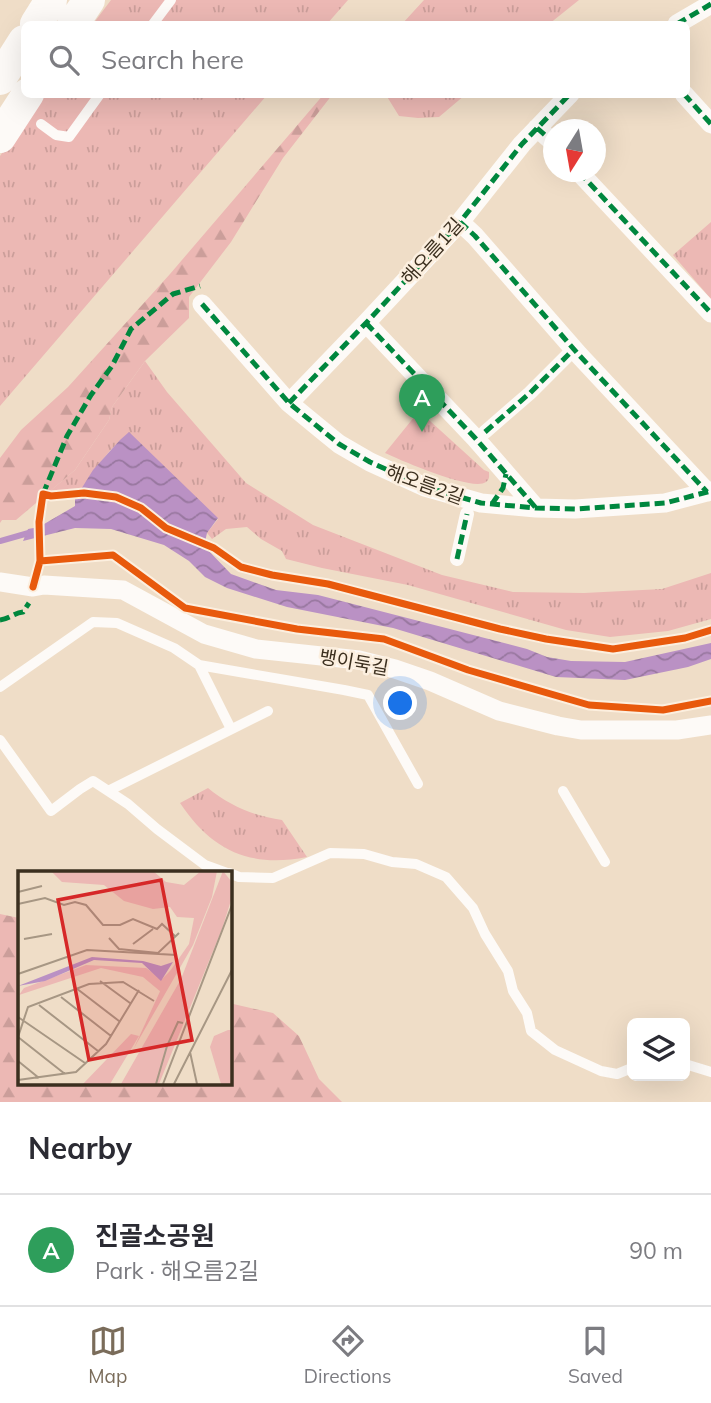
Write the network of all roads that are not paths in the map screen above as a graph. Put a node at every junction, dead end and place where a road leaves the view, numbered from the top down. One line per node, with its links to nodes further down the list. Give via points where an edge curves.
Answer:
1 (51, 0): 5 (highway)
2 (89, 0): 6 (highway)
3 (171, 0): 7 (lane)
4 (711, 4): 8 (street)
5 (38, 21)
6 (75, 21)
7 (155, 21)
8 (682, 21)
9 (21, 46): 10 (highway)
10 (0, 79)
11 (25, 98): 19 (highway)
12 (97, 98): 15 (lane, via 69,137 56,135)
13 (566, 98): 17 (street, 해오름1길)
14 (688, 98): 16 (street)
15 (41, 124)
16 (711, 124)
17 (537, 128): 18 (street); 21 (street, 해오름1길)
18 (543, 134)
19 (0, 137)
20 (588, 182): 23 (street)
21 (460, 222): 24 (street, 해오름1길); 29 (street)
22 (202, 304): 26 (street, 해오름2길)
23 (711, 313)
24 (366, 323): 26 (street, 해오름1길); 28 (street)
25 (569, 354): 27 (street)
26 (289, 403): 30 (street, 해오름2길, via 339,444 384,470 439,491)
27 (485, 432)
28 (506, 474): 30 (street); 31 (street)
29 (709, 492): 31 (street, 해오름2길, via 666,503)
30 (492, 504): 31 (street, 해오름2길)
31 (536, 508)
32 (467, 514): 33 (street)
33 (457, 559)
34 (0, 582): 38 (street, 뱅이둑길, via 122,590 204,634 256,649 359,660 395,669 499,712 558,726 677,730)
35 (200, 665): 36 (lane, via 117,623 93,622); 39 (lane); 41 (lane, via 368,695)
36 (0, 687)
37 (268, 711): 39 (lane)
38 (711, 725)
39 (231, 729): 42 (lane)
40 (0, 740): 42 (lane, via 51,811 93,781)
41 (418, 784)
42 (108, 791): 45 (lane, via 205,865)
43 (563, 791): 44 (lane)
44 (605, 862)
45 (222, 871)
46 (231, 874): 48 (lane, via 273,878 330,853 416,864 446,877 473,908 508,971 531,1031 555,1050 601,1071 617,1074)
47 (690, 1065): 49 (lane)
48 (627, 1070)
49 (711, 1072)

